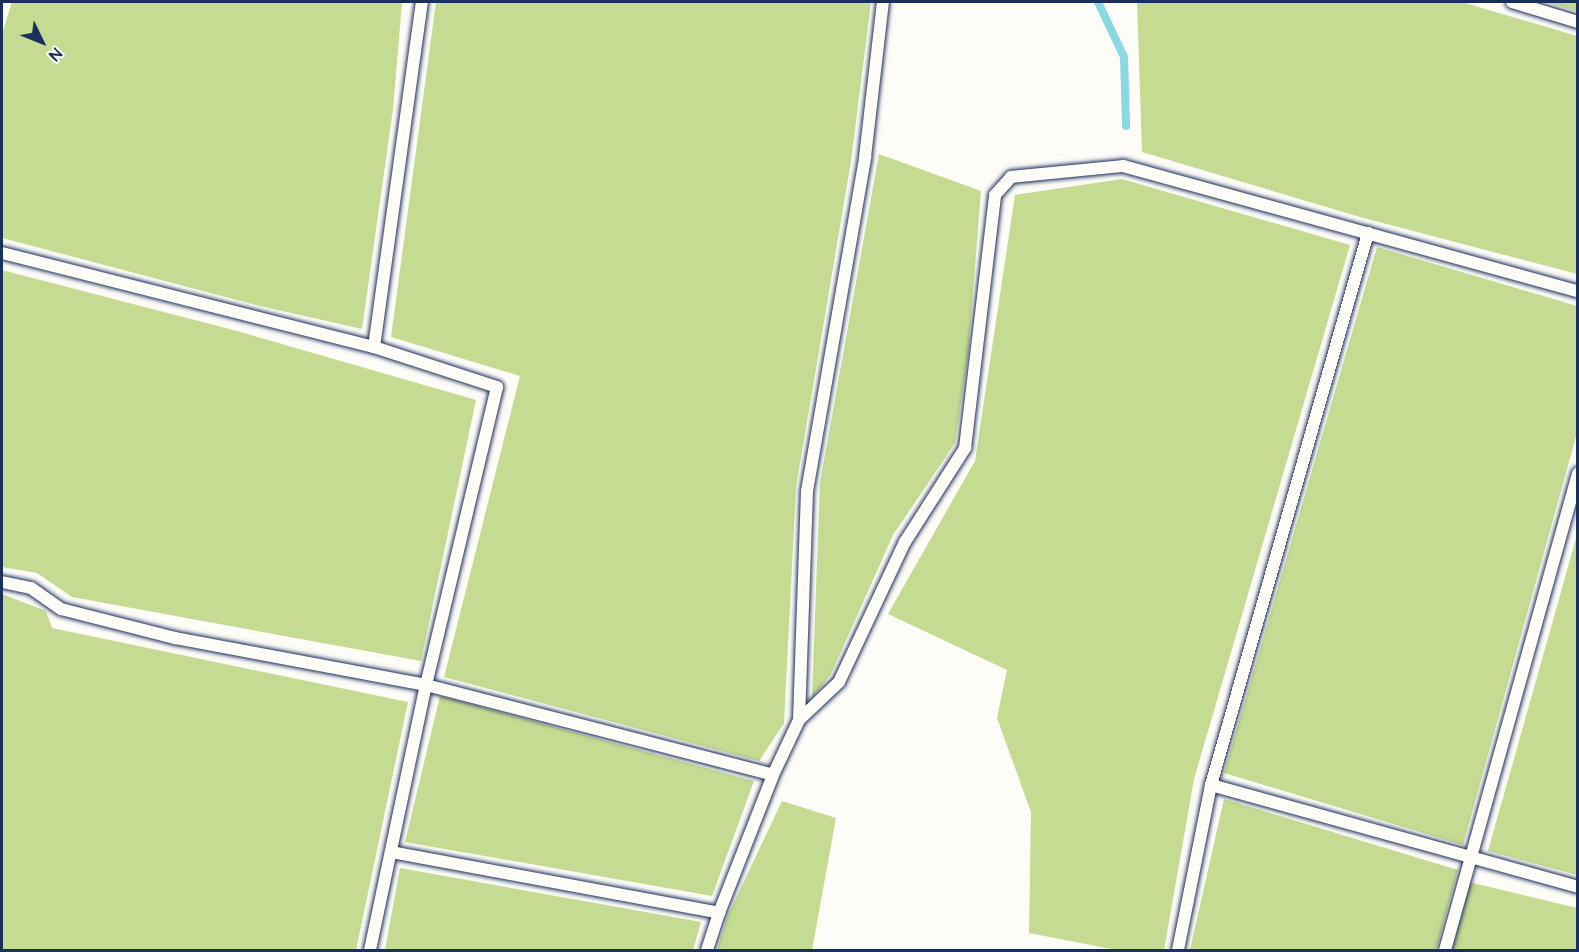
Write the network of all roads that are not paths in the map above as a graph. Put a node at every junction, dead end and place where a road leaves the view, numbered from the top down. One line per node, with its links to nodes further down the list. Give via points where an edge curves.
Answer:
1 (422, 2): 8 (lane)
2 (884, 2): 12 (lane, via 865,157 807,491)
3 (1512, 2): 4 (lane)
4 (1578, 22)
5 (1368, 233): 7 (lane); 12 (lane, via 1123,165 1011,177 995,195 965,448 905,542 838,682); 14 (lane)
6 (2, 253): 8 (lane)
7 (1578, 291)
8 (374, 347): 11 (lane, via 497,387)
9 (1578, 473): 16 (lane)
10 (2, 582): 11 (lane, via 32,588 61,609 175,638)
11 (426, 685): 13 (lane); 15 (lane)
12 (799, 720): 13 (lane)
13 (773, 776): 18 (lane)
14 (1211, 785): 16 (lane); 21 (lane)
15 (391, 852): 18 (lane); 19 (lane)
16 (1471, 857): 17 (lane); 22 (lane)
17 (1578, 887)
18 (719, 913): 20 (lane)
19 (370, 951)
20 (708, 951)
21 (1178, 951)
22 (1445, 951)

